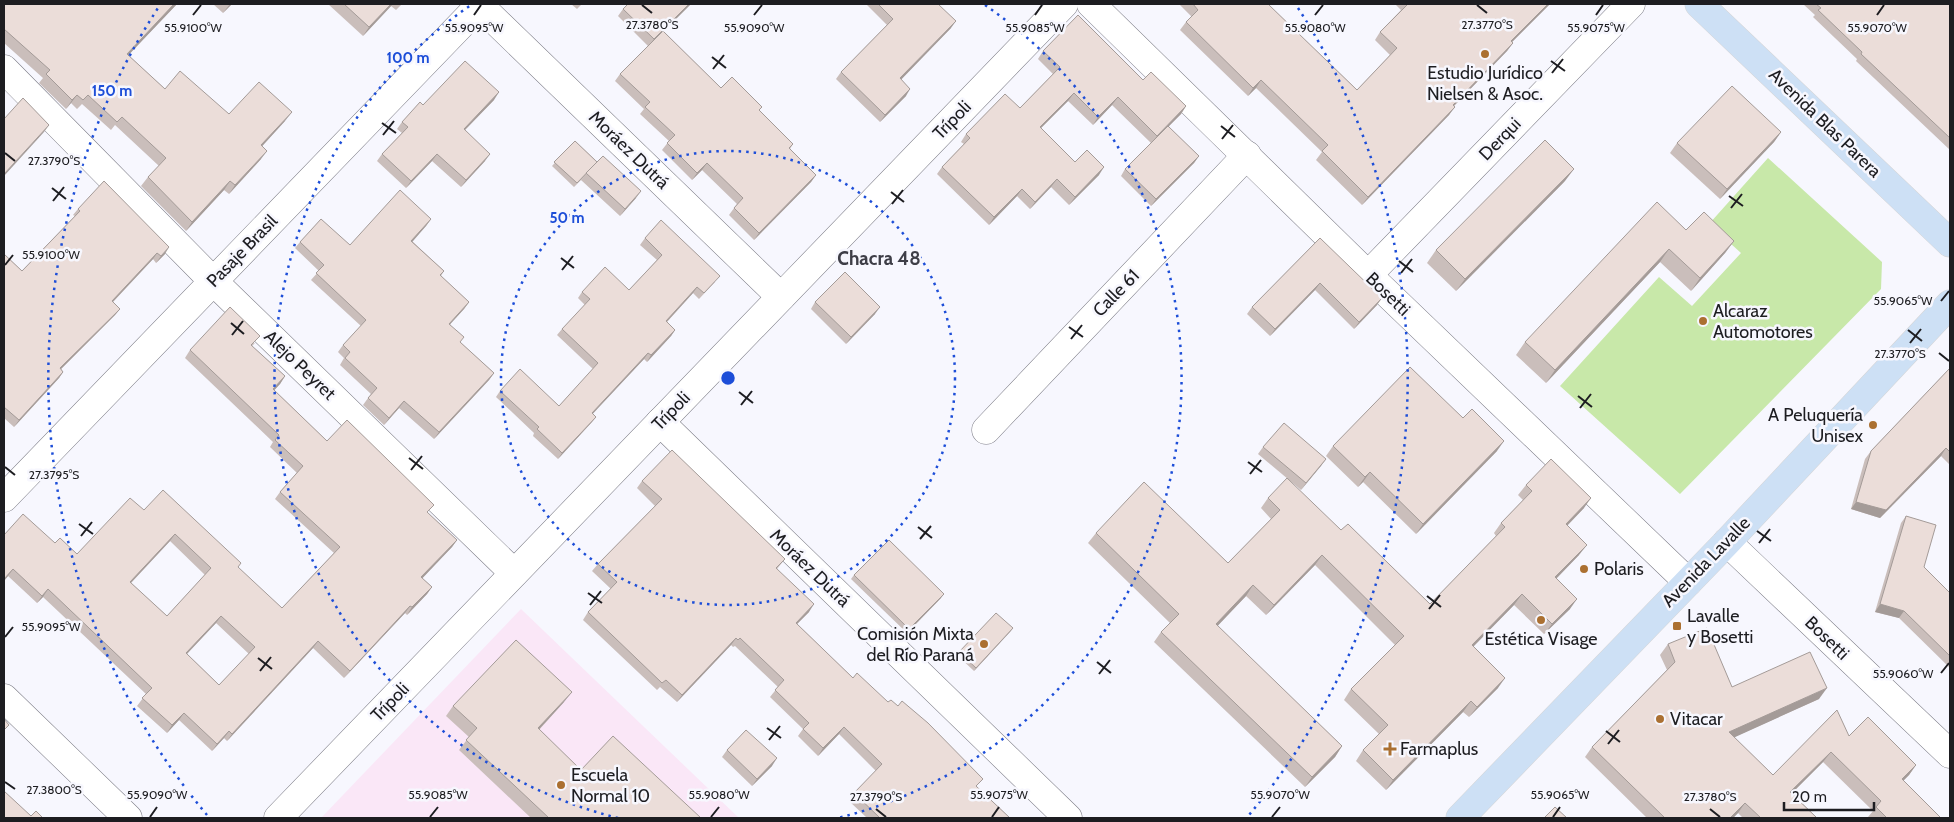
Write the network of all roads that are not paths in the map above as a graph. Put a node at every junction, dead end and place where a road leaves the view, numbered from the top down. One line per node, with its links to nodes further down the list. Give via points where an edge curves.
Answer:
1 (479, 4): 10 (street, Pasaje Brasil); 11 (street, Moráez Dutrá)
2 (1064, 4): 11 (street, Trípoli)
3 (1091, 4): 7 (street, Bosetti)
4 (1631, 4): 9 (street, Derqui)
5 (1699, 4): 8 (main road, Avenida Blas Parera)
6 (4, 69): 10 (street, Alejo Peyret)
7 (1247, 155): 9 (street, Bosetti); 14 (street, Calle 61)
8 (1950, 243)
9 (1368, 275): 18 (street, Bosetti)
10 (213, 281): 15 (street, Pasaje Brasil); 17 (street, Alejo Peyret)
11 (781, 297): 13 (street, Trípoli)
12 (1950, 304): 16 (main road, Avenida Lavalle)
13 (660, 422): 17 (street, Trípoli); 23 (street, Moráez Dutrá)
14 (986, 430)
15 (4, 498)
16 (1727, 542): 18 (main road, Avenida Lavalle); 20 (street, Bosetti)
17 (514, 573): 22 (street, Trípoli)
18 (1688, 582): 24 (main road, Avenida Lavalle)
19 (4, 698): 21 (street)
20 (1950, 754)
21 (128, 818)
22 (278, 818)
23 (1068, 818)
24 (1460, 818)

